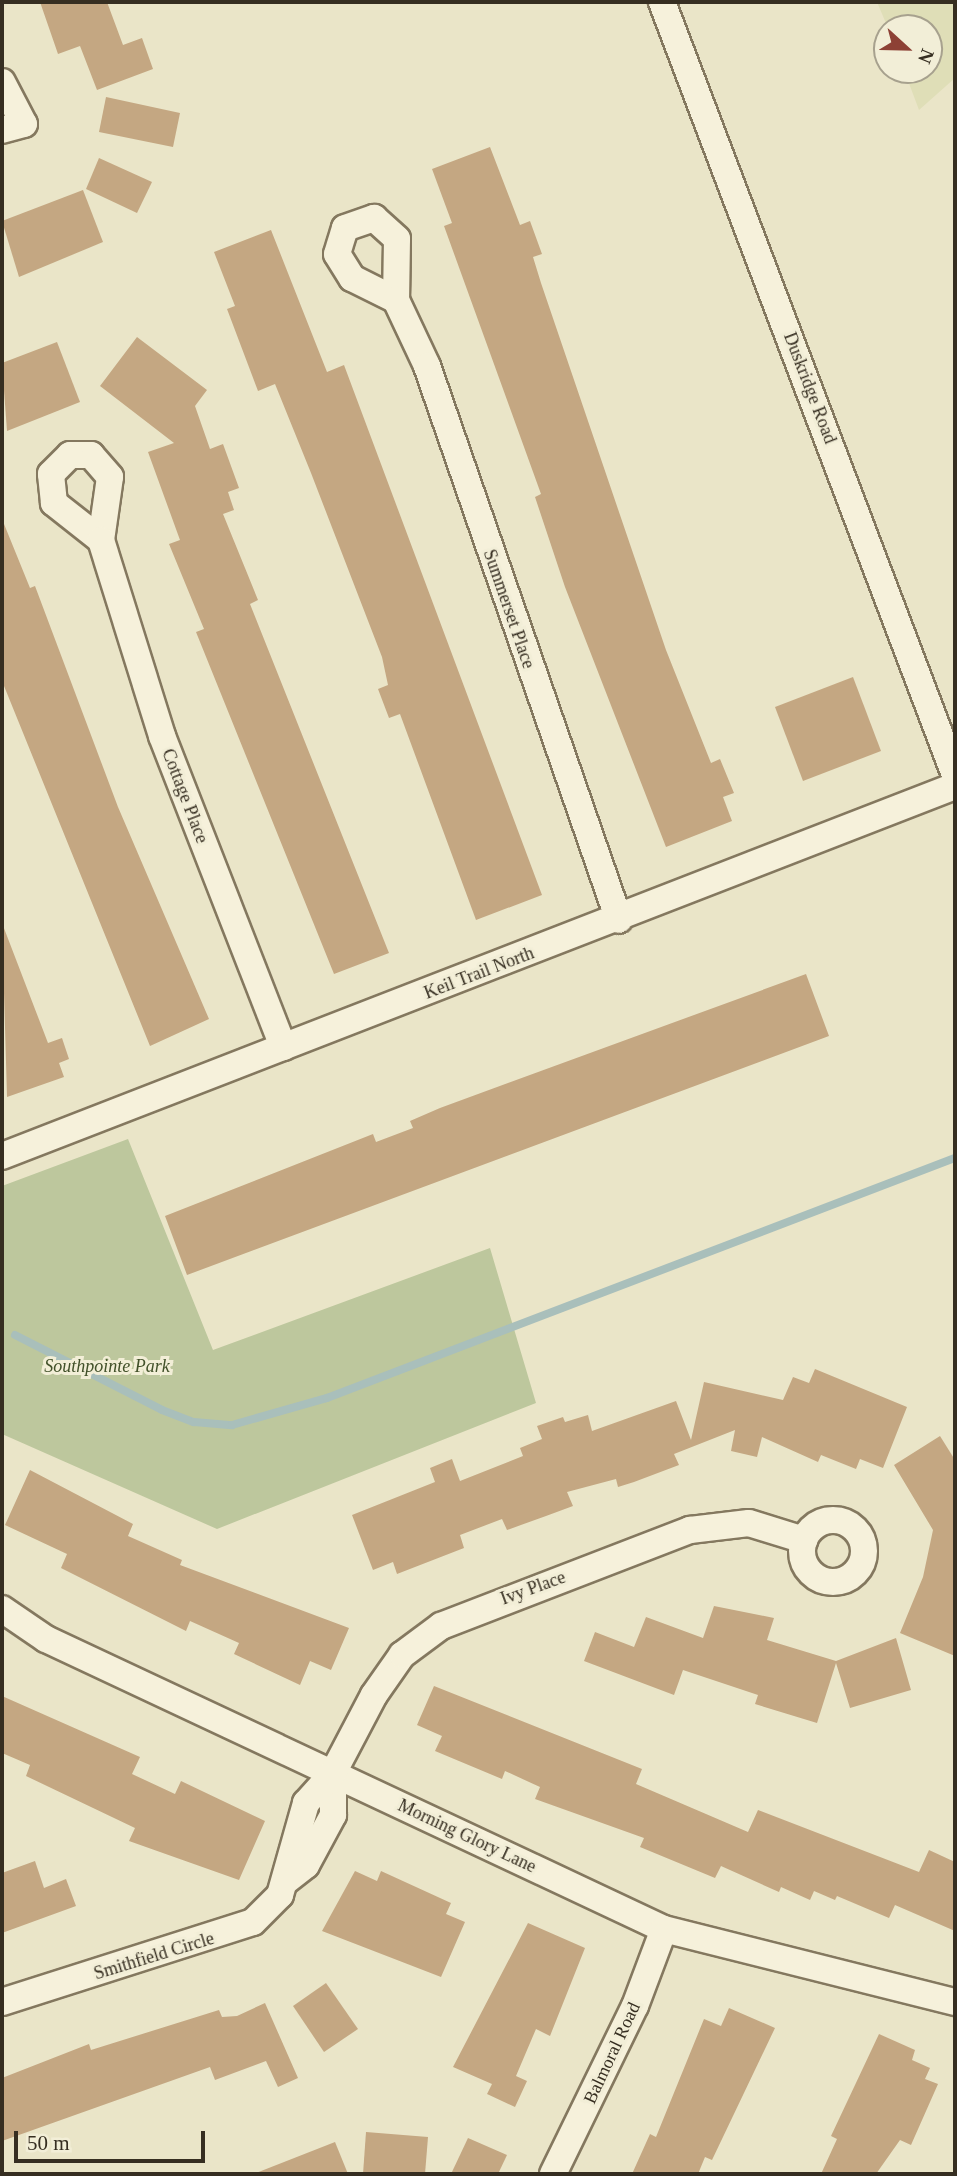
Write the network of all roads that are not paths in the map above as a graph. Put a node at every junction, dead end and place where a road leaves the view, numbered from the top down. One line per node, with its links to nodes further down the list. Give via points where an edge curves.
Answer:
1 (662, 2): 6 (street, Duskridge Road)
2 (2, 82): 3 (street, via 24,124)
3 (2, 130)
4 (396, 300): 8 (street, Summerset Place, via 427,366)
5 (101, 540): 9 (street, Cottage Place, via 162,736)
6 (955, 775)
7 (955, 786): 8 (street, Keil Trail North)
8 (619, 920): 9 (street, Keil Trail North)
9 (283, 1047): 10 (street, Keil Trail North)
10 (2, 1156)
11 (804, 1540): 13 (street, Ivy Place, via 749,1523 690,1530 440,1626 387,1675)
12 (2, 1609): 13 (street, Morning Glory Lane, via 46,1639)
13 (333, 1773): 14 (street, Morning Glory Lane); 16 (street, Smithfield Circle, via 333,1815 306,1865 287,1880 270,1907 237,1931)
14 (664, 1929): 15 (street, Morning Glory Lane); 17 (street, Balmoral Road, via 635,2006)
15 (955, 2002)
16 (2, 2003)
17 (553, 2174)

